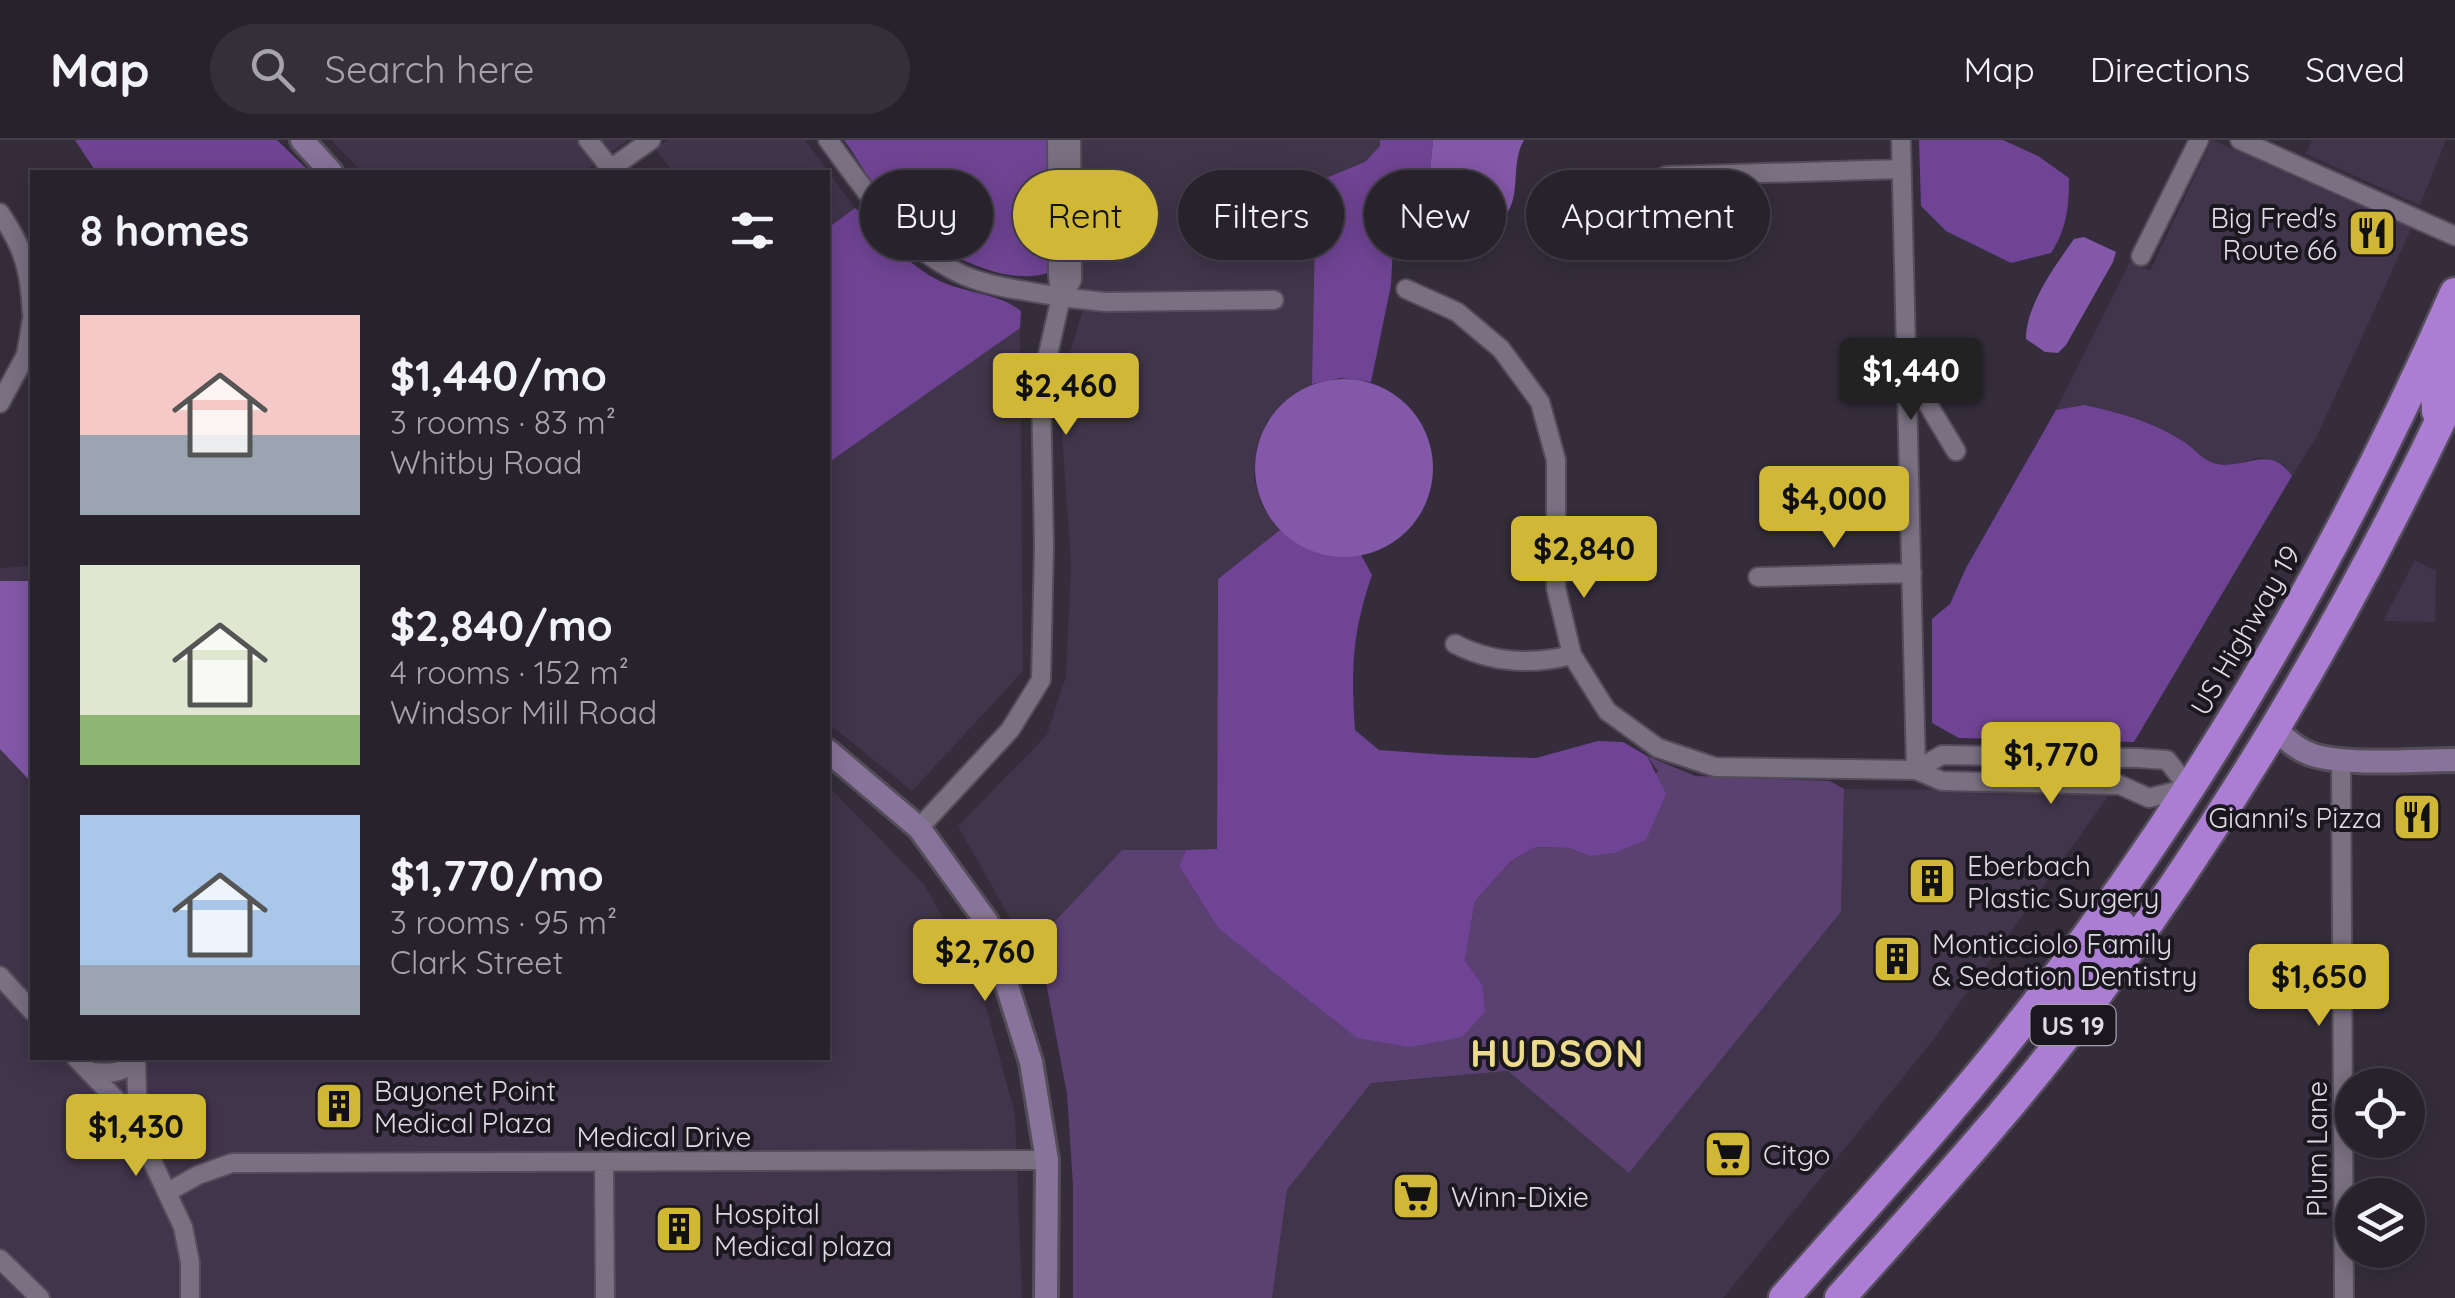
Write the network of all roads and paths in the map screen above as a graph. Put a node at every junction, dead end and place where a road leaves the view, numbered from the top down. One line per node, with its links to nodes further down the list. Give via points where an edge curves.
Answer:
1 (302, 140): 10 (street)
2 (588, 140): 11 (street)
3 (651, 140): 12 (street)
4 (828, 140): 21 (street, via 888,220 933,258 966,276)
5 (1057, 140): 21 (street)
6 (1071, 140): 21 (street, via 1072,280)
7 (1901, 140): 13 (street)
8 (2200, 140): 17 (street)
9 (2240, 140): 16 (street)
10 (329, 170)
11 (607, 170)
12 (609, 170)
13 (1902, 170): 14 (street); 25 (street)
14 (1770, 173)
15 (0, 213): 18 (street, via 20,242)
16 (2455, 236)
17 (2141, 256)
18 (30, 278)
19 (1406, 289): 34 (street, via 1456,312 1501,349 1540,402 1556,460 1556,588)
20 (2455, 293): 30 (highway, US Highway 19 / US 19)
21 (1061, 296): 22 (street, via 1106,302); 41 (street, via 1041,385 1041,680 1010,730)
22 (1274, 300)
23 (30, 329): 27 (street, via 26,355)
24 (2455, 345): 28 (highway, via 2436,388)
25 (1908, 370): 29 (street); 31 (street)
26 (2455, 390): 28 (highway, US 19)
27 (0, 403)
28 (2437, 429): 35 (highway, US 19)
29 (1956, 451)
30 (2353, 504): 35 (highway, via 2329,587 2268,703); 40 (highway, US Highway 19 / US 19, via 2252,688)
31 (1912, 574): 32 (street); 39 (street)
32 (1758, 577)
33 (1455, 644): 34 (street, via 1489,659 1547,662)
34 (1572, 655): 39 (street, via 1607,711 1658,748 1715,766)
35 (2274, 728): 37 (street, via 2294,747); 46 (highway, US 19, via 2163,903)
36 (830, 753): 41 (street)
37 (2342, 759): 38 (street); 59 (street, Plum Lane)
38 (2455, 760)
39 (1916, 770): 40 (street, via 1942,781 2120,785 2149,798); 40 (street, via 1942,755 2138,758 2167,760)
40 (2188, 788): 46 (highway, via 2186,829 2080,982); 57 (highway, US Highway 19 / US 19, via 2014,1033)
41 (920, 828): 49 (street, via 987,922 1031,1062)
42 (0, 976): 43 (street)
43 (30, 1009)
44 (133, 1060): 47 (street, via 118,1072)
45 (135, 1060): 48 (street)
46 (2043, 1064): 58 (highway, US 19)
47 (82, 1065): 48 (street)
48 (138, 1131): 51 (street)
49 (1048, 1160): 50 (street, Medical Drive); 56 (street)
50 (604, 1164): 51 (street, Medical Drive, via 232,1162); 55 (street)
51 (168, 1192): 54 (street, via 183,1227)
52 (0, 1259): 53 (street)
53 (40, 1298)
54 (190, 1298)
55 (604, 1298)
56 (1046, 1298)
57 (1784, 1298)
58 (1840, 1298)
59 (2344, 1298)

